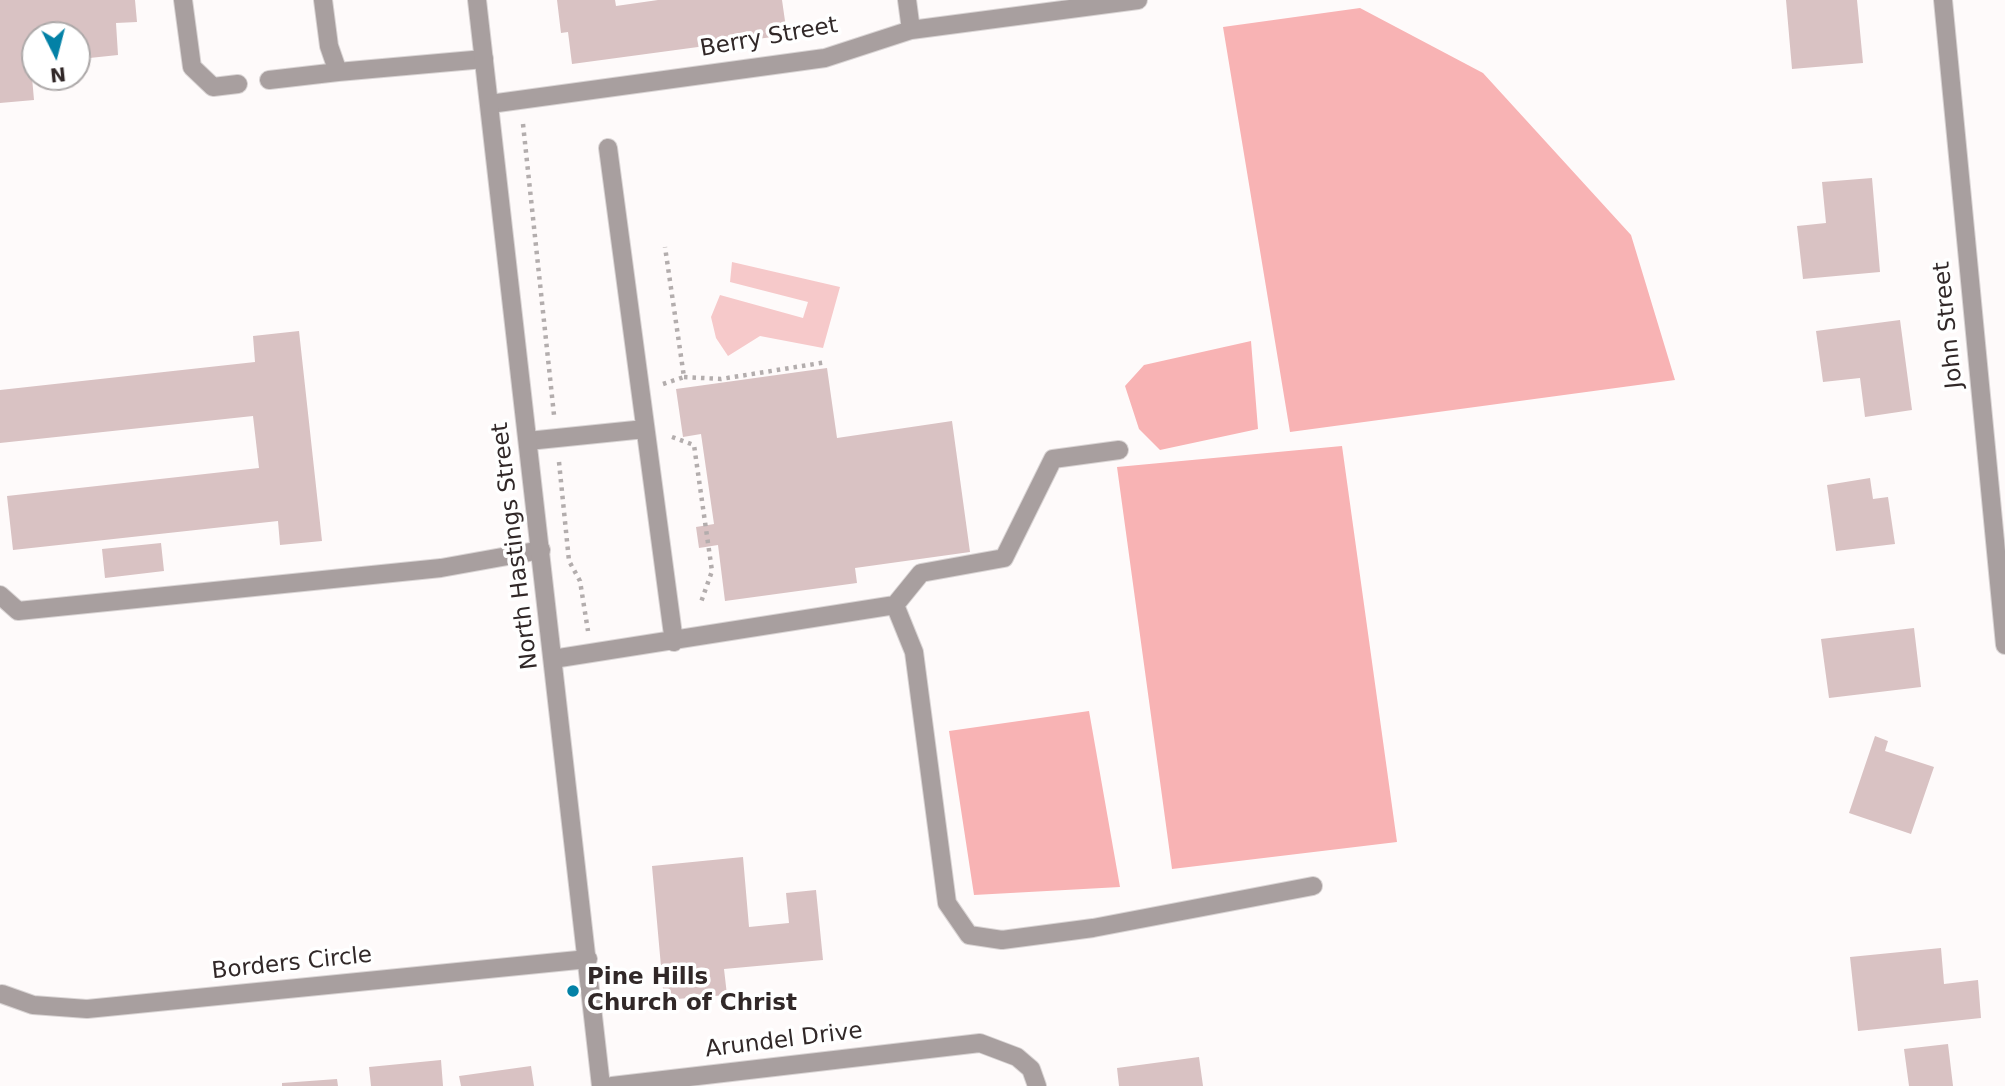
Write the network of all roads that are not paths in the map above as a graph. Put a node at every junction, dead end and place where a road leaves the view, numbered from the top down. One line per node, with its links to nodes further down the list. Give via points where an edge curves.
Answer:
1 (183, 0): 11 (street, via 192,67 213,87)
2 (323, 0): 9 (street, via 329,46)
3 (477, 0): 8 (street, North Hastings Street)
4 (907, 0): 7 (street)
5 (1138, 0): 7 (street, Berry Street)
6 (1943, 0): 21 (street, John Street)
7 (911, 30): 12 (street, Berry Street, via 825,58)
8 (484, 59): 9 (street); 12 (street, North Hastings Street)
9 (338, 72): 10 (street)
10 (269, 80)
11 (238, 84)
12 (490, 104): 15 (street, North Hastings Street)
13 (608, 148): 14 (street)
14 (645, 429): 15 (street); 20 (street)
15 (528, 441): 17 (street, North Hastings Street)
16 (1119, 450): 19 (street, via 1053,459 1004,558 921,573)
17 (541, 550): 18 (street, via 441,568 18,611); 22 (street, North Hastings Street)
18 (0, 595)
19 (895, 605): 20 (street); 23 (street, via 914,652 947,903 969,935 1002,940 1093,928)
20 (674, 642): 22 (street)
21 (2005, 645)
22 (553, 659): 24 (street, North Hastings Street)
23 (1313, 886)
24 (588, 959): 25 (street, Borders Circle, via 87,1009 33,1005); 26 (street, North Hastings Street)
25 (1, 989)
26 (601, 1086)
27 (612, 1086): 28 (street, Arundel Drive, via 980,1043 1017,1056 1031,1069)
28 (1038, 1086)

